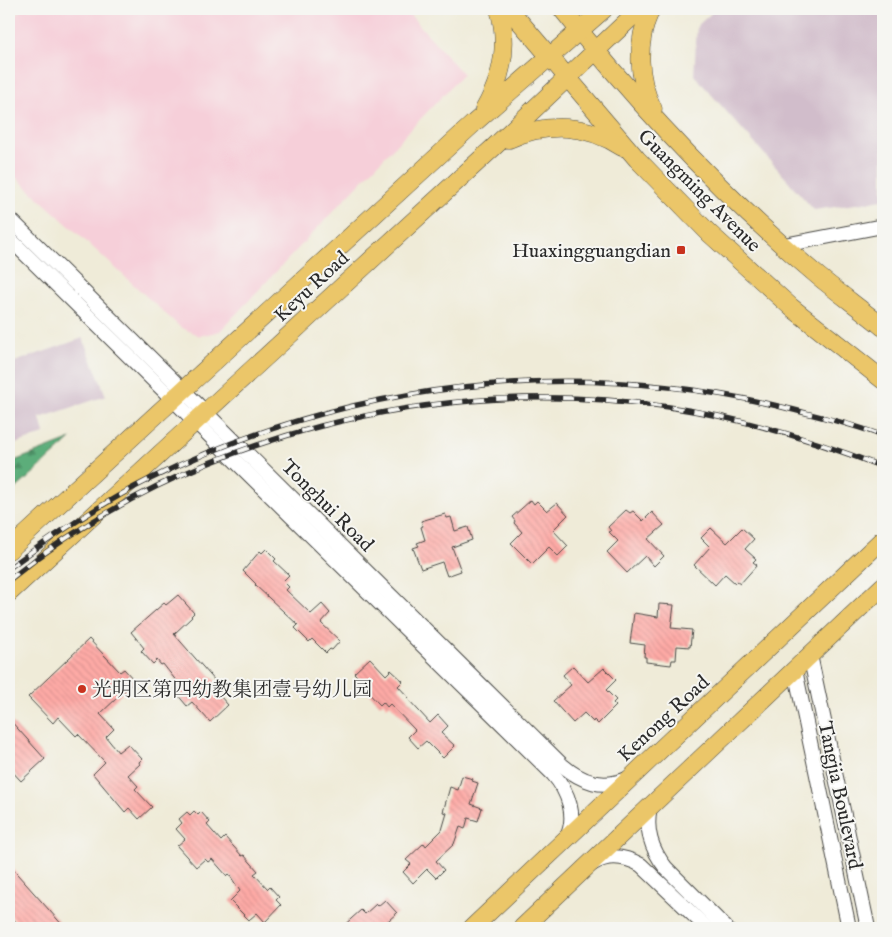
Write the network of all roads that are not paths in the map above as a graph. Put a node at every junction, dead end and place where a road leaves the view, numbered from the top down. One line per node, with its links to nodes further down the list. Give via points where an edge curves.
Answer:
1 (499, 9): 11 (main road, via 504,41 501,70 491,98)
2 (509, 9): 9 (main road, Guangming Avenue)
3 (562, 9): 7 (main road, Guangming Avenue)
4 (604, 9): 7 (main road, Keyu Road)
5 (640, 9): 8 (main road, Keyu Road)
6 (651, 9): 12 (main road, via 641,41 640,68 652,108)
7 (579, 31): 8 (main road, Guangming Avenue); 9 (main road, Keyu Road)
8 (596, 51): 10 (main road, Keyu Road); 12 (main road, Guangming Avenue)
9 (549, 57): 10 (main road, Guangming Avenue); 11 (main road, Keyu Road)
10 (567, 78): 13 (main road, Keyu Road); 14 (main road, Guangming Avenue)
11 (474, 122): 21 (main road, Keyu Road)
12 (667, 131): 18 (main road, Guangming Avenue)
13 (495, 146): 14 (main road, via 534,130 568,128 602,136); 22 (main road, Keyu Road)
14 (637, 159): 20 (main road, Guangming Avenue, via 709,233 784,302)
15 (9, 218): 21 (street, Tonghui Road)
16 (883, 226): 18 (street)
17 (9, 238): 21 (street, Tonghui Road)
18 (784, 245): 19 (main road, Guangming Avenue)
19 (883, 327)
20 (883, 380)
21 (178, 394): 22 (street, Tonghui Road); 24 (main road, Keyu Road)
22 (200, 417): 26 (main road, Keyu Road); 29 (street, Tonghui Road, via 571,773 586,782 602,784 620,782); 31 (street, Tonghui Road, via 558,780 566,793 571,815)
23 (883, 539): 29 (main road, Kenong Road)
24 (9, 550)
25 (883, 586): 27 (main road)
26 (9, 592)
27 (810, 655): 28 (main road); 38 (street, Tangjia Boulevard)
28 (795, 670): 30 (main road); 37 (street, Tangjia Boulevard)
29 (634, 775): 31 (main road, Kenong Road)
30 (650, 807): 32 (main road); 36 (street, via 649,833 658,858)
31 (565, 840): 33 (main road, Kenong Road)
32 (587, 867): 34 (main road); 35 (street, via 609,857 634,861 649,870)
33 (472, 928)
34 (522, 928)
35 (707, 928)
36 (726, 928)
37 (849, 928)
38 (868, 928)

